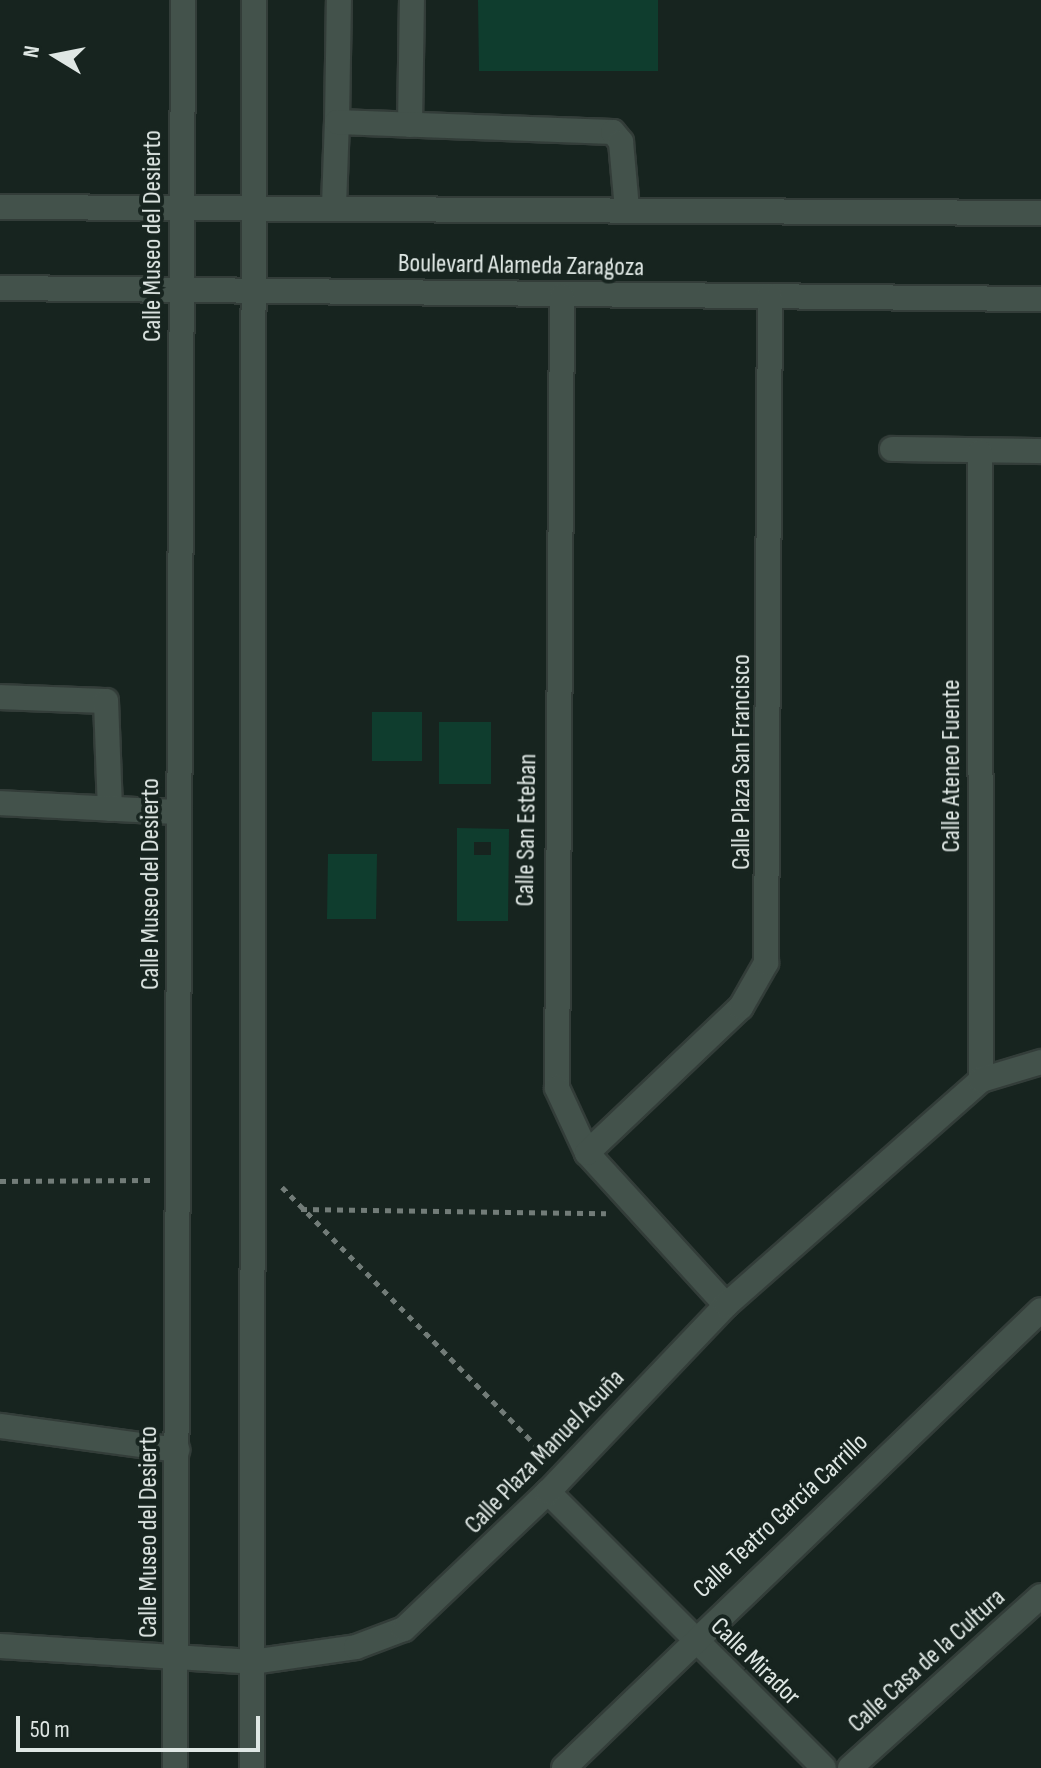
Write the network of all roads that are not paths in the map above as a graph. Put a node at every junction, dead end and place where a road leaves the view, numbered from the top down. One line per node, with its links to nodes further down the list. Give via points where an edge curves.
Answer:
1 (183, 0): 7 (street, Calle Museo del Desierto)
2 (254, 0): 8 (street)
3 (339, 0): 5 (street)
4 (412, 0): 6 (street)
5 (337, 122): 6 (street); 9 (street)
6 (410, 125): 11 (street, via 613,132 621,142)
7 (181, 206): 8 (street); 10 (street); 14 (street, Calle Museo del Desierto)
8 (252, 206): 9 (street); 15 (street)
9 (334, 206): 11 (street)
10 (0, 207)
11 (627, 209): 12 (street)
12 (1041, 213)
13 (0, 288): 14 (street, Boulevard Alameda Zaragoza)
14 (181, 288): 15 (street, Boulevard Alameda Zaragoza); 25 (street, Calle Museo del Desierto)
15 (253, 289): 16 (street, Boulevard Alameda Zaragoza); 38 (street)
16 (562, 296): 17 (street, Boulevard Alameda Zaragoza); 28 (street, Calle San Esteban, via 553,1049 557,1088)
17 (770, 296): 18 (street, Boulevard Alameda Zaragoza); 28 (street, Calle Plaza San Francisco, via 766,963 741,1007)
18 (1041, 299)
19 (892, 449): 21 (street)
20 (1041, 451): 21 (street)
21 (980, 452): 27 (street, Calle Ateneo Fuente)
22 (0, 697): 24 (street, via 106,701)
23 (0, 803): 24 (street)
24 (110, 809): 25 (street)
25 (179, 812): 32 (street, Calle Museo del Desierto)
26 (1041, 1062): 27 (street, Calle Plaza Manuel Acuña)
27 (981, 1080): 29 (street, Calle Plaza Manuel Acuña)
28 (587, 1153): 29 (street, Calle San Esteban)
29 (726, 1305): 33 (street, Calle Plaza Manuel Acuña)
30 (1041, 1310): 35 (street, Calle Teatro García Carrillo)
31 (0, 1426): 32 (street)
32 (177, 1450): 37 (street, Calle Museo del Desierto)
33 (556, 1483): 35 (street, Calle Mirador); 38 (street, Calle Plaza Manuel Acuña, via 404,1629 356,1647)
34 (1041, 1596): 43 (street, Calle Casa de la Cultura)
35 (691, 1640): 41 (street, Calle Teatro García Carrillo); 42 (street, Calle Mirador)
36 (0, 1646): 37 (street, Calle Plaza Manuel Acuña)
37 (176, 1658): 38 (street, Calle Plaza Manuel Acuña); 39 (street, Calle Museo del Desierto)
38 (252, 1662): 40 (street)
39 (175, 1768)
40 (252, 1768)
41 (564, 1768)
42 (824, 1768)
43 (850, 1768)

